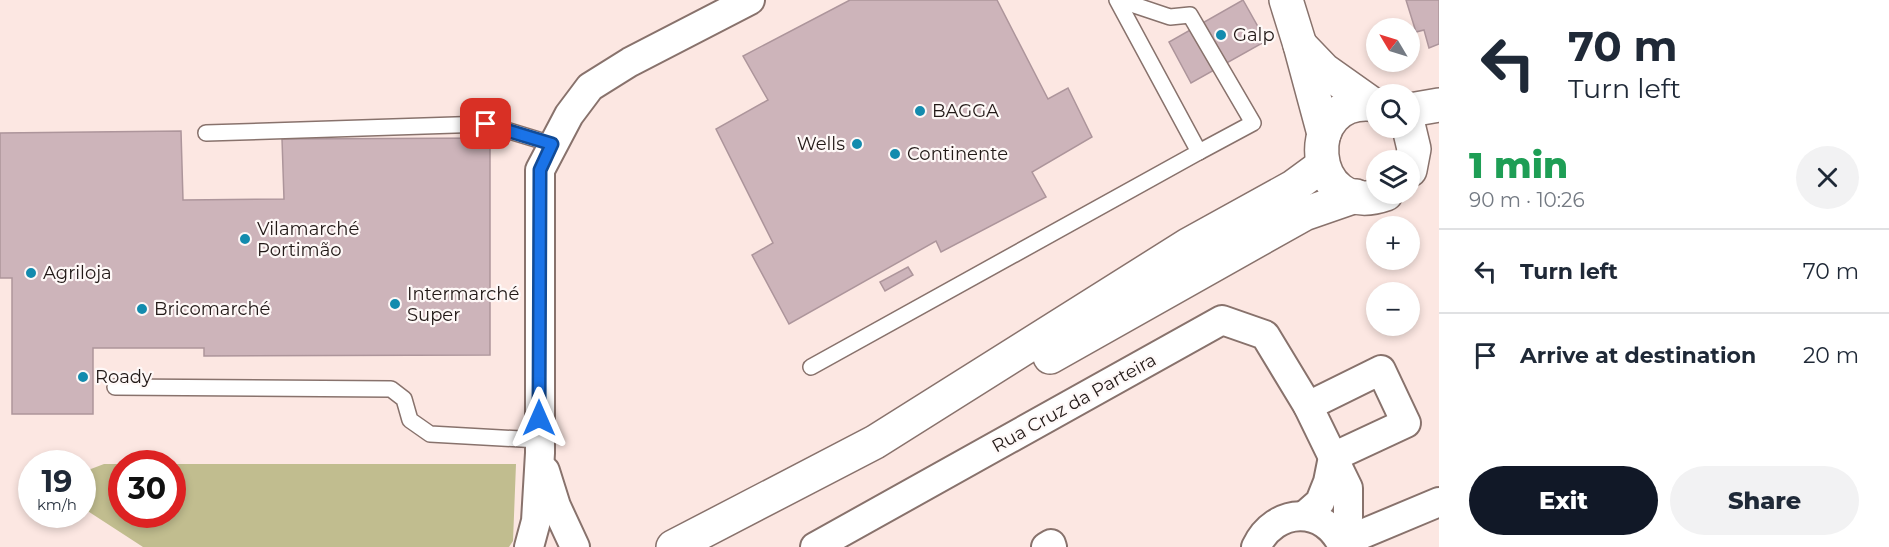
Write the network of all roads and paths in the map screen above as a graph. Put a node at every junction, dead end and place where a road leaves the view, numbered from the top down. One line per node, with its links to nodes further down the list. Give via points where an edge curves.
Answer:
1 (750, 0): 10 (street, via 590,87)
2 (1118, 0): 13 (lane); 13 (lane, via 1170,17 1190,15 1252,123)
3 (1286, 0): 4 (main road)
4 (1300, 45): 5 (main road, via 1324,70); 12 (main road)
5 (1366, 98)
6 (1366, 104): 12 (main road, via 1344,110 1332,120)
7 (1439, 105): 8 (main road)
8 (1420, 108)
9 (206, 133): 10 (lane, via 486,124)
10 (552, 144): 20 (street, via 540,170)
11 (1439, 145): 14 (main road)
12 (1323, 149): 15 (main road, via 1333,183 1345,192); 27 (main road, via 1293,187 1188,245 875,442)
13 (1199, 152): 17 (lane)
14 (1420, 161)
15 (1366, 194)
16 (1366, 196): 28 (main road, via 1304,214)
17 (811, 367)
18 (115, 387): 20 (lane, via 390,389 404,399 410,420 430,434)
19 (1308, 406): 21 (street, Rua Cruz da Parteira); 21 (street, via 1381,370 1406,423); 29 (street, Rua Cruz da Parteira, via 1265,335 1222,320)
20 (539, 447): 25 (street, via 536,521); 26 (street, via 556,506)
21 (1333, 458): 23 (street, via 1320,502); 24 (street, Rua Cruz da Parteira, via 1348,488)
22 (1439, 502): 24 (street)
23 (1304, 516): 24 (street); 32 (street, via 1285,518 1270,526)
24 (1350, 538)
25 (529, 547)
26 (575, 547)
27 (674, 547)
28 (721, 547)
29 (815, 547)
30 (1046, 547): 31 (street)
31 (1052, 547)
32 (1256, 547)

